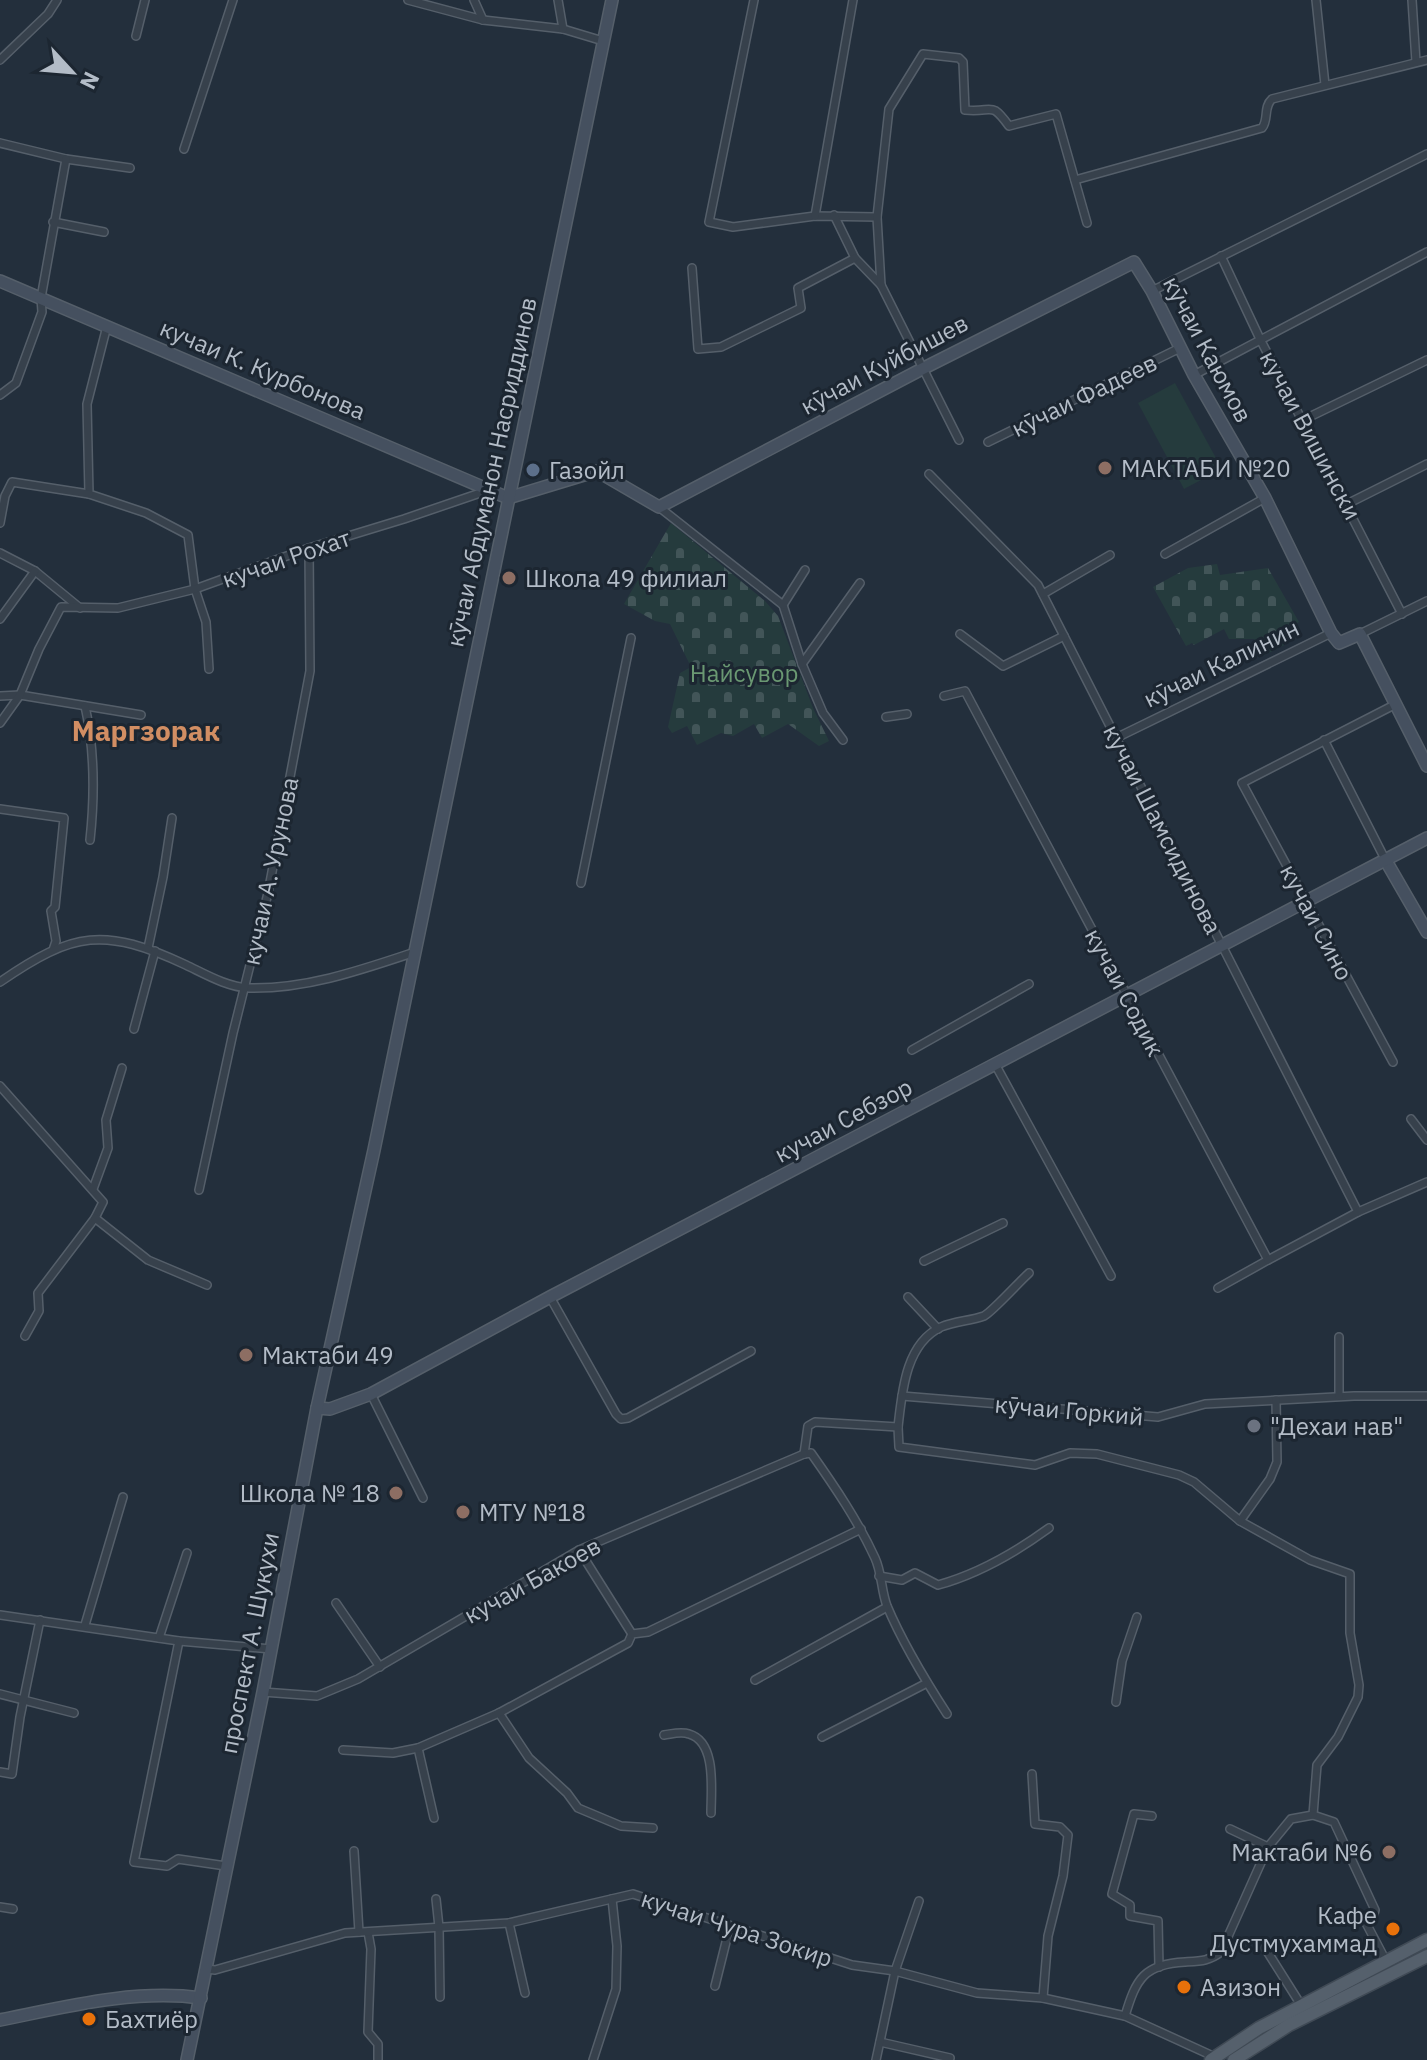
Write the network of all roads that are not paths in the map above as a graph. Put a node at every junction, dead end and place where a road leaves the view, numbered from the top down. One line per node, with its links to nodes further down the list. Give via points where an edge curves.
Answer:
1 (57, 0): 16 (street)
2 (145, 0): 14 (street)
3 (233, 0): 21 (street)
4 (408, 0): 12 (street)
5 (474, 0): 12 (street)
6 (558, 0): 13 (street)
7 (612, 0): 15 (main road, кӯчаи Абдуманон Насриддинов)
8 (754, 0): 27 (street, via 709,222 733,227)
9 (853, 0): 27 (street)
10 (1316, 0): 19 (street)
11 (1412, 0): 18 (street)
12 (483, 20): 13 (street)
13 (563, 29): 15 (street)
14 (136, 36)
15 (603, 41): 55 (main road, кӯчаи Абдуманон Насриддинов)
16 (0, 60)
17 (1427, 60): 18 (street)
18 (1416, 62): 19 (street)
19 (1325, 85): 25 (street, via 1272,99 1262,128)
20 (0, 143): 23 (street)
21 (184, 149)
22 (1426, 154): 33 (street)
23 (66, 159): 24 (street); 29 (street)
24 (130, 168)
25 (1075, 180): 28 (street, via 1056,114 1009,126 1001,112 965,110 963,62 923,54 889,109); 30 (street)
26 (834, 215): 27 (street); 28 (street); 34 (street)
27 (815, 216)
28 (877, 217): 38 (street)
29 (53, 222): 31 (street); 40 (street)
30 (1087, 223)
31 (104, 232)
32 (1427, 252): 42 (street)
33 (1221, 256): 39 (street); 42 (street, кучаи Вишински)
34 (855, 258): 36 (street, via 798,288 801,308 721,347 698,349); 38 (street)
35 (1130, 262): 39 (main road, кӯчаи Каюмов, via 1138,264); 45 (main road, кӯчаи Куйбишев)
36 (692, 268)
37 (0, 281): 40 (main road, кучаи К. Курбонова)
38 (881, 285): 45 (street)
39 (1152, 291): 43 (main road, кӯчаи Каюмов)
40 (41, 298): 41 (main road, кучаи К. Курбонова); 47 (street, via 42,312 16,383)
41 (107, 326): 53 (main road, кучаи К. Курбонова); 54 (street, via 87,404)
42 (1260, 339): 46 (street); 48 (street, кучаи Вишински)
43 (1180, 348): 46 (main road, кӯчаи Каюмов); 50 (street, кӯчаи Фадеев)
44 (1427, 360): 48 (street)
45 (922, 369): 49 (street); 58 (main road, кӯчаи Куйбишев)
46 (1194, 375): 56 (main road, кӯчаи Каюмов)
47 (0, 395)
48 (1303, 420): 57 (street, кучаи Вишински)
49 (959, 440)
50 (988, 442)
51 (1427, 464): 57 (street)
52 (929, 474): 68 (street, кучаи Шамсидинова)
53 (489, 490): 55 (main road, кучаи К. Курбонова); 60 (street, кучаи Рохат)
54 (89, 494): 59 (street, via 12,482); 67 (street, via 146,513 188,535)
55 (508, 498): 58 (main road, via 597,471); 106 (main road, кӯчаи Абдуманон Насриддинов)
56 (1265, 498): 62 (street); 74 (main road, кӯчаи Каюмов)
57 (1347, 504): 72 (street, кучаи Вишински)
58 (659, 507): 70 (street)
59 (0, 523)
60 (309, 548): 67 (street, кучаи Рохат); 109 (street, кучаи А. Урунова, via 310,671)
61 (0, 553): 65 (street)
62 (1165, 554)
63 (1110, 555): 68 (street)
64 (805, 570): 70 (street)
65 (35, 571): 71 (street); 73 (street)
66 (860, 583): 79 (street)
67 (195, 589): 71 (street, кучаи Рохат, via 118,608); 80 (street, via 206,622)
68 (1043, 594): 77 (street, кучаи Шамсидинова)
69 (1427, 601): 72 (street, кӯчаи Калинин)
70 (783, 605): 79 (street)
71 (80, 608): 81 (street, кучаи Рохат, via 61,607)
72 (1402, 614): 76 (street, кӯчаи Калинин)
73 (0, 619)
74 (1331, 633): 76 (main road, кӯчаи Калинин, via 1339,643); 90 (street, кӯчаи Калинин)
75 (960, 634): 77 (street, via 1003,666)
76 (1360, 634): 84 (main road)
77 (1064, 636): 90 (street, кучаи Шамсидинова)
78 (631, 638): 100 (street)
79 (802, 664): 91 (street, via 823,713)
80 (209, 669)
81 (20, 695): 82 (street); 85 (street); 89 (street)
82 (0, 696)
83 (944, 696): 110 (street, кучаи Содик, via 965,691)
84 (1396, 704): 92 (street); 93 (main road)
85 (85, 706): 87 (street); 98 (street, via 93,743)
86 (907, 714): 88 (street)
87 (141, 715)
88 (886, 717)
89 (0, 723)
90 (1116, 738): 103 (street, кучаи Шамсидинова)
91 (843, 740)
92 (1324, 740): 99 (street); 101 (street, кучаи Сино, via 1242,783)
93 (1422, 742): 94 (main road)
94 (1427, 766)
95 (0, 809): 104 (street, via 64,818 51,911)
96 (172, 818): 105 (street)
97 (1427, 838): 99 (main road, кучаи Себзор)
98 (90, 840)
99 (1386, 861): 101 (main road, кучаи Себзор); 102 (main road)
100 (581, 883)
101 (1306, 902): 103 (main road, кучаи Себзор); 113 (street, кучаи Сино)
102 (1427, 932)
103 (1222, 946): 110 (main road, кучаи Себзор); 122 (street, кучаи Шамсидинова)
104 (53, 950): 105 (street, via 87,940 124,940); 107 (street)
105 (151, 950): 109 (street); 111 (street)
106 (415, 952): 109 (street, via 330,980); 142 (main road, проспект А. Шукухи)
107 (0, 982)
108 (1029, 984): 112 (street)
109 (246, 988): 121 (street, кучаи А. Урунова)
110 (1127, 995): 114 (main road, кучаи Себзор); 125 (street, кучаи Содик)
111 (134, 1029)
112 (912, 1050)
113 (1393, 1062)
114 (995, 1064): 128 (street); 131 (main road, кучаи Себзор)
115 (122, 1068): 120 (street, via 106,1120 108,1148)
116 (0, 1086): 120 (street)
117 (1411, 1119): 118 (street)
118 (1427, 1140)
119 (1427, 1182): 122 (street)
120 (93, 1189): 123 (street, via 103,1202)
121 (199, 1190)
122 (1358, 1212): 125 (street)
123 (95, 1218): 129 (street, via 148,1260); 134 (street, via 38,1293 39,1311)
124 (1003, 1223): 126 (street)
125 (1268, 1260): 130 (street)
126 (924, 1261)
127 (1029, 1273): 133 (street, via 985,1316)
128 (1111, 1276)
129 (207, 1285)
130 (1218, 1288)
131 (550, 1297): 136 (street, via 621,1419); 137 (main road, кучаи Себзор)
132 (908, 1297): 133 (street)
133 (938, 1329): 138 (street, via 918,1348)
134 (25, 1336)
135 (1339, 1337): 139 (street)
136 (751, 1351)
137 (371, 1394): 142 (main road, кучаи Себзор, via 330,1409); 146 (street)
138 (902, 1396): 141 (street, кӯчаи Горкий, via 1158,1417 1205,1404); 143 (street)
139 (1339, 1396): 140 (street, кӯчаи Горкий); 141 (street, кӯчаи Горкий)
140 (1427, 1396)
141 (1276, 1400): 147 (street, via 1277,1462)
142 (317, 1408): 162 (main road, проспект А. Шукухи)
143 (898, 1427): 144 (street, via 815,1422 808,1426); 147 (street, via 899,1447 1035,1465 1070,1453 1097,1454 1179,1475)
144 (804, 1454): 149 (street, via 811,1453); 150 (street, кучаи Бакоев)
145 (123, 1497): 158 (street)
146 (423, 1498)
147 (1240, 1521): 180 (street, via 1310,1560 1350,1574 1358,1697 1317,1765)
148 (1049, 1528): 152 (street, via 960,1579 938,1585 915,1573 902,1580)
149 (861, 1529): 152 (street); 159 (street, via 648,1632)
150 (579, 1550): 159 (street); 163 (street, кучаи Бакоев)
151 (187, 1553): 160 (street)
152 (879, 1576): 154 (street)
153 (336, 1603): 163 (street)
154 (887, 1607): 164 (street); 165 (street)
155 (0, 1615): 157 (street)
156 (1137, 1617): 169 (street, via 1122,1661)
157 (40, 1620): 158 (street); 168 (street)
158 (85, 1625): 160 (street)
159 (632, 1634): 171 (street, via 628,1643)
160 (159, 1638): 161 (street)
161 (179, 1641): 162 (street); 187 (street, via 134,1862 167,1866 178,1859)
162 (271, 1649): 166 (main road, проспект А. Шукухи)
163 (380, 1667): 166 (street, кучаи Бакоев, via 317,1696)
164 (755, 1680)
165 (927, 1683): 172 (street); 174 (street)
166 (263, 1692): 187 (main road, проспект А. Шукухи)
167 (0, 1694): 168 (street)
168 (24, 1699): 170 (street); 177 (street, via 12,1774)
169 (1116, 1702)
170 (74, 1713)
171 (499, 1713): 175 (street); 183 (street, via 529,1758 578,1808 621,1826)
172 (947, 1714)
173 (664, 1735): 179 (street, via 686,1732 707,1748)
174 (822, 1737)
175 (418, 1748): 176 (street, via 393,1753); 182 (street)
176 (343, 1750)
177 (0, 1772)
178 (1032, 1774): 208 (street, via 1035,1824 1060,1827 1068,1835 1048,1936)
179 (711, 1813)
180 (1313, 1815): 185 (street, via 1291,1819); 200 (street, via 1334,1822 1375,1910 1366,1923)
181 (1152, 1816): 201 (street, via 1134,1814 1112,1894 1130,1905 1130,1916 1158,1921)
182 (434, 1818)
183 (653, 1828)
184 (1230, 1829): 185 (street)
185 (1268, 1847): 201 (street, via 1221,1952 1210,1960)
186 (354, 1851): 196 (street)
187 (226, 1866): 202 (main road, проспект А. Шукухи)
188 (436, 1899): 195 (street)
189 (612, 1899): 193 (street, кучаи Чура Зокир); 194 (street, кучаи Чура Зокир, via 633,1894); 217 (street, via 616,1989)
190 (919, 1901): 203 (street)
191 (0, 1907): 192 (street)
192 (13, 1909)
193 (509, 1923): 195 (street, кучаи Чура Зокир); 205 (street)
194 (730, 1926): 203 (street, кучаи Чура Зокир, via 852,1965); 204 (street)
195 (439, 1927): 196 (street, кучаи Чура Зокир); 206 (street)
196 (364, 1932): 202 (street, кучаи Чура Зокир); 216 (street, via 371,1949 368,2032 378,2044)
197 (1427, 1940): 200 (main road)
198 (1265, 1948): 209 (street)
199 (1427, 1956): 219 (main road, via 1289,2025)
200 (1386, 1961): 209 (main road)
201 (1159, 1967): 210 (street, via 1144,1973)
202 (206, 1969): 207 (main road, проспект А. Шукухи)
203 (895, 1971): 208 (street, кучаи Чура Зокир, via 977,1993); 212 (street)
204 (715, 1986)
205 (525, 1993)
206 (440, 1997)
207 (201, 1998): 211 (main road, via 88,2002); 215 (main road, проспект А. Шукухи)
208 (1043, 1998): 210 (street, кучаи Чура Зокир)
209 (1301, 2005): 214 (main road)
210 (1125, 2016): 214 (street, кучаи Чура Зокир)
211 (0, 2020)
212 (880, 2042): 213 (street); 218 (street)
213 (950, 2058)
214 (1213, 2058)
215 (187, 2060)
216 (378, 2060)
217 (593, 2060)
218 (876, 2060)
219 (1234, 2060)

